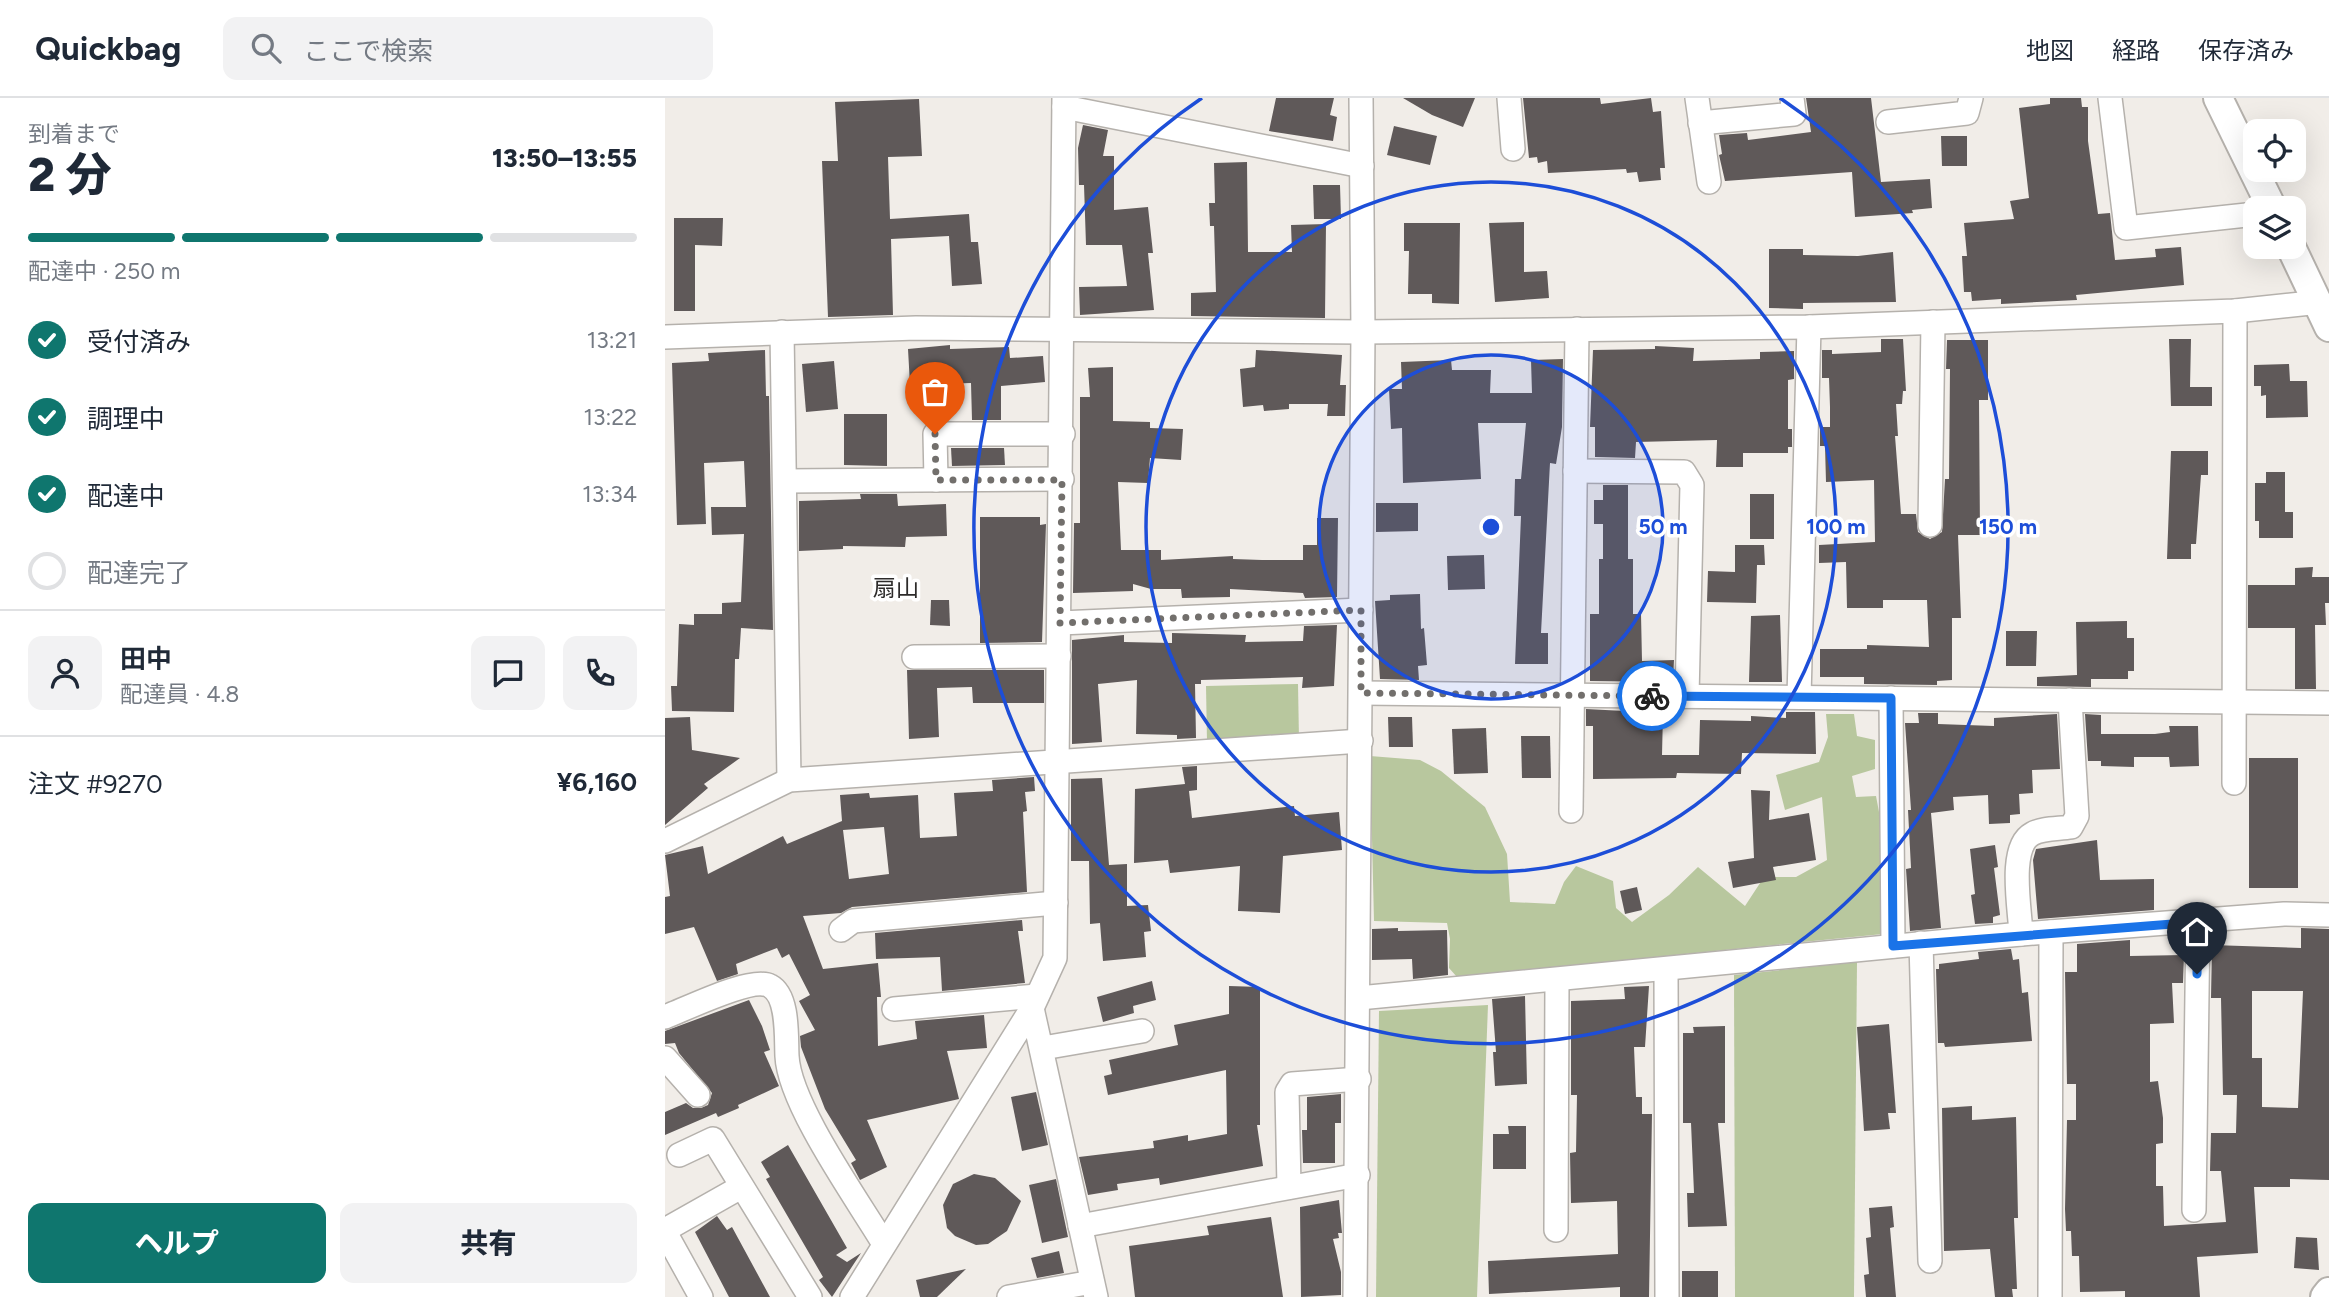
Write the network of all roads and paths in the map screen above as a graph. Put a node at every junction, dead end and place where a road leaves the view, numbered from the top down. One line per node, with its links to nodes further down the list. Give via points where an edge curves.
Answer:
1 (1361, 98): 12 (street)
2 (1509, 98): 11 (street)
3 (1697, 98): 10 (street)
4 (1792, 98): 10 (street, via 1794,114)
5 (1971, 98): 9 (street, via 1967,114)
6 (2111, 98): 15 (street, via 2126,228)
7 (2218, 98): 14 (street)
8 (1064, 102): 12 (street); 22 (street)
9 (1888, 122)
10 (1700, 123): 13 (street)
11 (1513, 149)
12 (1362, 166): 24 (street)
13 (1709, 182)
14 (2266, 196)
15 (2243, 215)
16 (2297, 259): 18 (street)
17 (2235, 311): 18 (street); 19 (street); 42 (street)
18 (2324, 314)
19 (1933, 322): 20 (street); 31 (street)
20 (1809, 327): 21 (street); 39 (street)
21 (1577, 329): 24 (street); 27 (street)
22 (1064, 331): 23 (street, via 916,328); 24 (street); 26 (street)
23 (782, 332): 25 (street); 30 (street)
24 (1363, 332): 32 (street)
25 (665, 337)
26 (1063, 434): 28 (street, via 935,434); 29 (street)
27 (1576, 471): 37 (street); 38 (street, via 1684,472 1689,477)
28 (936, 480): 29 (street); 30 (street)
29 (1062, 480): 33 (street)
30 (785, 481): 46 (street)
31 (1930, 525)
32 (1361, 610): 33 (street); 36 (street)
33 (1060, 623): 34 (street)
34 (1059, 656): 35 (street); 45 (street)
35 (914, 657)
36 (1361, 693): 37 (street); 44 (street)
37 (1573, 695): 38 (street); 48 (street)
38 (1687, 696): 39 (street)
39 (1799, 697): 40 (street)
40 (1891, 698): 41 (street); 57 (street)
41 (2070, 700): 42 (street); 55 (street, via 2077,816 2071,827 2035,832 2022,841 2017,857)
42 (2234, 702): 43 (street); 47 (street)
43 (2329, 703)
44 (1361, 741): 45 (street); 60 (street)
45 (1057, 761): 46 (street); 50 (street)
46 (789, 780): 49 (street)
47 (2234, 783)
48 (1571, 811)
49 (665, 841)
50 (1056, 903): 53 (street, via 853,921); 61 (street, via 1055,958)
51 (2329, 915): 52 (street)
52 (2198, 922): 54 (street); 73 (street)
53 (841, 930)
54 (2052, 932): 55 (street); 87 (street)
55 (2021, 934): 56 (street)
56 (1921, 943): 57 (street); 78 (street)
57 (1893, 946): 58 (street)
58 (1666, 969): 59 (street); 86 (street)
59 (1557, 981): 60 (street); 75 (street)
60 (1359, 998): 67 (street)
61 (1035, 1002): 62 (street); 65 (street); 77 (street)
62 (894, 1009)
63 (665, 1017): 77 (street, via 749,984 774,988 782,1002 787,1065 796,1097)
64 (1142, 1031): 65 (street)
65 (1043, 1048): 74 (street)
66 (665, 1058): 68 (street)
67 (1359, 1079): 70 (street); 72 (street, via 1292,1084 1287,1092)
68 (698, 1095)
69 (678, 1155): 71 (street, via 713,1139)
70 (1358, 1175): 72 (street); 85 (street)
71 (741, 1187): 76 (street); 82 (street)
72 (1289, 1187): 74 (street)
73 (2194, 1210)
74 (1080, 1226): 79 (street)
75 (1556, 1230)
76 (665, 1231): 81 (street)
77 (884, 1244): 83 (street)
78 (1930, 1261)
79 (1094, 1290): 84 (street)
80 (2329, 1292): 88 (street)
81 (701, 1297)
82 (810, 1297)
83 (852, 1297)
84 (1009, 1297)
85 (1355, 1297)
86 (1667, 1297)
87 (2050, 1297)
88 (2325, 1297)

